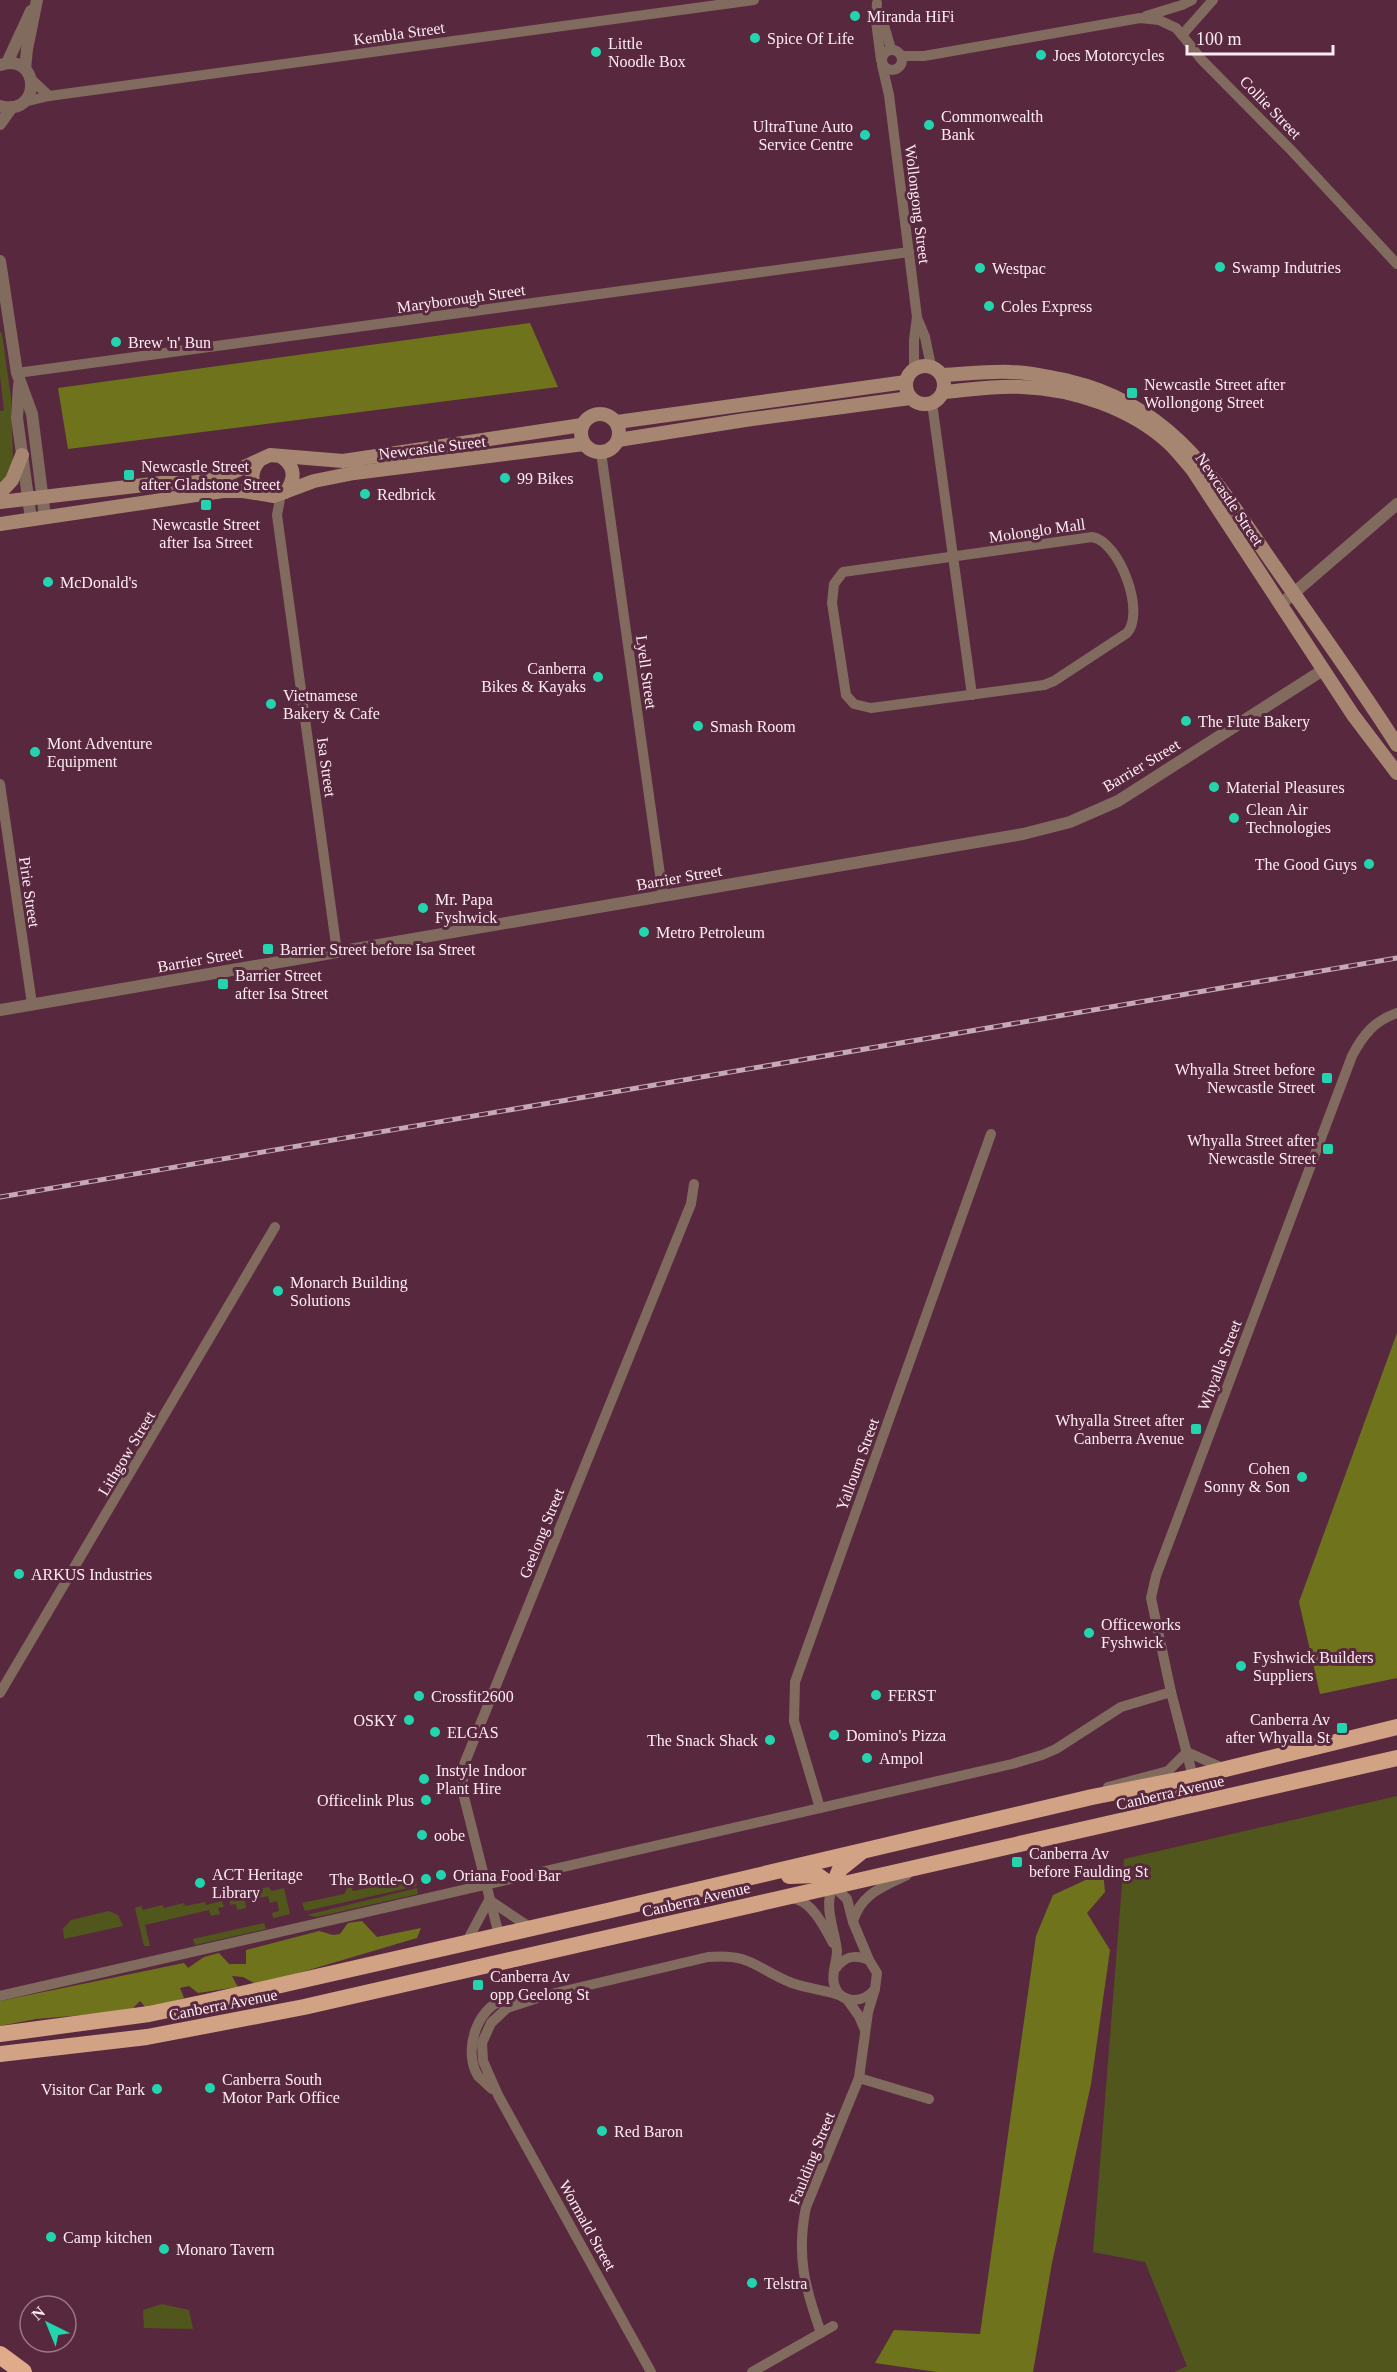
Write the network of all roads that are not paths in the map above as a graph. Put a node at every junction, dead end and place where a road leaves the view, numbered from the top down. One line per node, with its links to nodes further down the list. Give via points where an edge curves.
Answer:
1 (754, 0): 14 (street, Kembla Street)
2 (1192, 0): 6 (street)
3 (1213, 0): 7 (street)
4 (877, 2): 8 (street, Wollongong Street); 9 (street, Wollongong Street)
5 (36, 4): 10 (street); 12 (street, via 27,49)
6 (1140, 18): 7 (street, Collie Street, via 1159,20); 11 (street, Collie Street, via 924,56)
7 (1182, 34): 20 (street, Collie Street, via 1201,59)
8 (891, 49): 9 (street, via 885,52); 11 (street, via 898,51)
9 (882, 62): 11 (street, via 889,70); 13 (street, Wollongong Street)
10 (3, 64): 12 (street, via 13,63)
11 (899, 64): 13 (street, Wollongong Street)
12 (28, 74): 14 (street); 15 (street, via 31,91)
13 (889, 95): 18 (street, Wollongong Street)
14 (49, 96): 15 (street, Kembla Street)
15 (24, 102): 16 (street)
16 (6, 106): 17 (street)
17 (0, 124)
18 (909, 252): 21 (street, Wollongong Street); 24 (street, Maryborough Street)
19 (0, 261): 24 (street)
20 (1397, 264)
21 (917, 317): 22 (street, Wollongong Street); 23 (street, Wollongong Street)
22 (914, 368): 23 (main road, via 922,365); 25 (main road)
23 (937, 370): 26 (main road, via 944,380); 48 (main road, Newcastle Street, via 1012,371 1056,378 1094,388 1148,415 1178,437 1204,465)
24 (18, 377): 34 (street, via 17,418); 40 (street, via 32,414)
25 (906, 382): 27 (main road); 29 (main road)
26 (943, 392): 28 (main road); 49 (main road, Newcastle Street, via 1020,386 1050,390 1083,396 1142,424 1170,444 1191,469)
27 (910, 398): 28 (main road); 31 (main road)
28 (932, 403): 47 (street)
29 (616, 422): 30 (main road, via 609,415 598,413); 31 (main road)
30 (582, 425): 32 (main road); 35 (main road, Newcastle Street, via 343,461)
31 (618, 440): 33 (main road, via 611,449)
32 (584, 444): 33 (main road); 38 (main road, Newcastle Street, via 354,473 314,481)
33 (601, 452): 57 (street, Lyell Street)
34 (22, 455): 37 (main road, via 12,480); 41 (street)
35 (283, 458): 36 (main road, Newcastle Street, via 270,455); 38 (main road, via 293,475)
36 (258, 462): 39 (main road, via 252,479); 40 (main road, Newcastle Street, via 225,476 191,483)
37 (0, 493)
38 (283, 493): 39 (main road, Newcastle Street); 44 (street, Isa Street)
39 (265, 495): 44 (street, Isa Street); 45 (main road, Newcastle Street, via 223,491)
40 (43, 496): 41 (main road, Newcastle Street); 45 (street)
41 (28, 497): 42 (main road, Newcastle Street); 45 (street)
42 (0, 501)
43 (1397, 504): 48 (street)
44 (277, 515): 58 (street, Isa Street)
45 (38, 518): 46 (main road, Newcastle Street)
46 (0, 524)
47 (953, 556): 52 (street); 52 (street, Molonglo Mall, via 843,572 832,593 837,642 843,685 854,704 871,708); 52 (street, Molonglo Mall, via 1098,538 1126,575 1131,593 1131,628 1054,681)
48 (1294, 592): 49 (street); 50 (main road, Newcastle Street)
49 (1280, 604): 51 (main road, Newcastle Street)
50 (1310, 616): 51 (main road, via 1328,656); 53 (main road, Newcastle Street)
51 (1323, 670): 53 (main road, via 1343,679); 55 (main road, Newcastle Street); 57 (street, Barrier Street, via 1118,801 1070,822)
52 (972, 695)
53 (1389, 733): 54 (main road, Newcastle Street)
54 (1397, 745)
55 (1397, 773)
56 (0, 784): 59 (street, Pirie Street)
57 (663, 897): 58 (street, Barrier Street)
58 (337, 952): 59 (street, Barrier Street)
59 (32, 1004): 60 (street, Barrier Street)
60 (0, 1010)
61 (1397, 1014): 66 (street, Whyalla Street, via 1368,1029 1352,1056 1155,1576 1151,1598)
62 (991, 1134): 75 (street, Yallourn Street, via 795,1682 795,1721)
63 (694, 1184): 80 (street, Geelong Street, via 691,1204 463,1767 463,1793)
64 (275, 1227): 65 (street, Lithgow Street)
65 (4, 1677): 67 (street, Lithgow Street)
66 (1171, 1692): 69 (street, Whyalla Street); 75 (street, via 1121,1707 1042,1755)
67 (0, 1693)
68 (1397, 1727): 71 (highway, Canberra Avenue)
69 (1187, 1752): 71 (street, Canberra Avenue); 72 (street, Whyalla Street); 73 (street, via 1168,1771 1110,1786)
70 (1397, 1758): 74 (highway, Canberra Avenue)
71 (1225, 1769): 72 (highway, Canberra Avenue)
72 (1192, 1777): 73 (highway, Canberra Avenue); 74 (highway, via 1198,1786); 76 (highway, via 1185,1794)
73 (1092, 1797): 77 (highway, Canberra Avenue)
74 (1229, 1797): 76 (highway, Canberra Avenue)
75 (820, 1808): 80 (street)
76 (1160, 1813): 78 (highway, Canberra Avenue)
77 (864, 1850): 79 (highway, Canberra Avenue); 81 (highway, via 840,1869)
78 (932, 1863): 81 (highway, Canberra Avenue); 84 (street, via 870,1894 860,1904)
79 (731, 1881): 81 (highway, via 817,1875); 85 (highway, Canberra Avenue)
80 (485, 1884): 82 (street, Geelong Street); 95 (street)
81 (833, 1886): 83 (highway, Canberra Avenue); 84 (street, via 847,1899); 88 (street, via 828,1903)
82 (489, 1900): 85 (street); 86 (street, Geelong Street); 87 (street)
83 (771, 1901): 88 (street, via 793,1898 804,1903); 89 (highway, Canberra Avenue)
84 (853, 1922): 90 (street)
85 (531, 1928): 86 (highway, Canberra Avenue)
86 (499, 1935): 87 (highway, Canberra Avenue); 89 (highway, via 516,1952); 91 (highway, via 497,1949)
87 (465, 1943): 97 (highway, Canberra Avenue)
88 (837, 1952): 92 (street)
89 (539, 1954): 91 (highway, Canberra Avenue)
90 (869, 1960): 92 (street, via 847,1958); 94 (street, via 877,1973)
91 (478, 1967): 99 (highway, Canberra Avenue)
92 (835, 1972): 93 (street, via 816,1986); 96 (street, via 834,1984)
93 (795, 1984): 96 (street, Wormald Street); 109 (street, Wormald Street, via 743,1958 708,1958 507,2008 485,2033 483,2061 498,2095)
94 (875, 1989): 96 (street, via 864,1999); 100 (street, Faulding Street)
95 (0, 1996)
96 (844, 1997): 100 (street)
97 (206, 2002): 98 (highway, Canberra Avenue); 99 (highway, via 185,2019)
98 (149, 2014): 99 (highway, via 175,2019); 101 (highway, Canberra Avenue)
99 (183, 2030): 102 (highway, Canberra Avenue)
100 (865, 2031): 103 (street, Faulding Street)
101 (0, 2034)
102 (0, 2054)
103 (859, 2078): 104 (street); 106 (street, Faulding Street, via 801,2227 804,2282)
104 (929, 2099)
105 (833, 2326): 106 (street)
106 (821, 2333): 112 (street)
107 (0, 2355): 111 (highway)
108 (0, 2366): 110 (highway)
109 (651, 2371)
110 (7, 2372)
111 (23, 2372)
112 (752, 2372)

